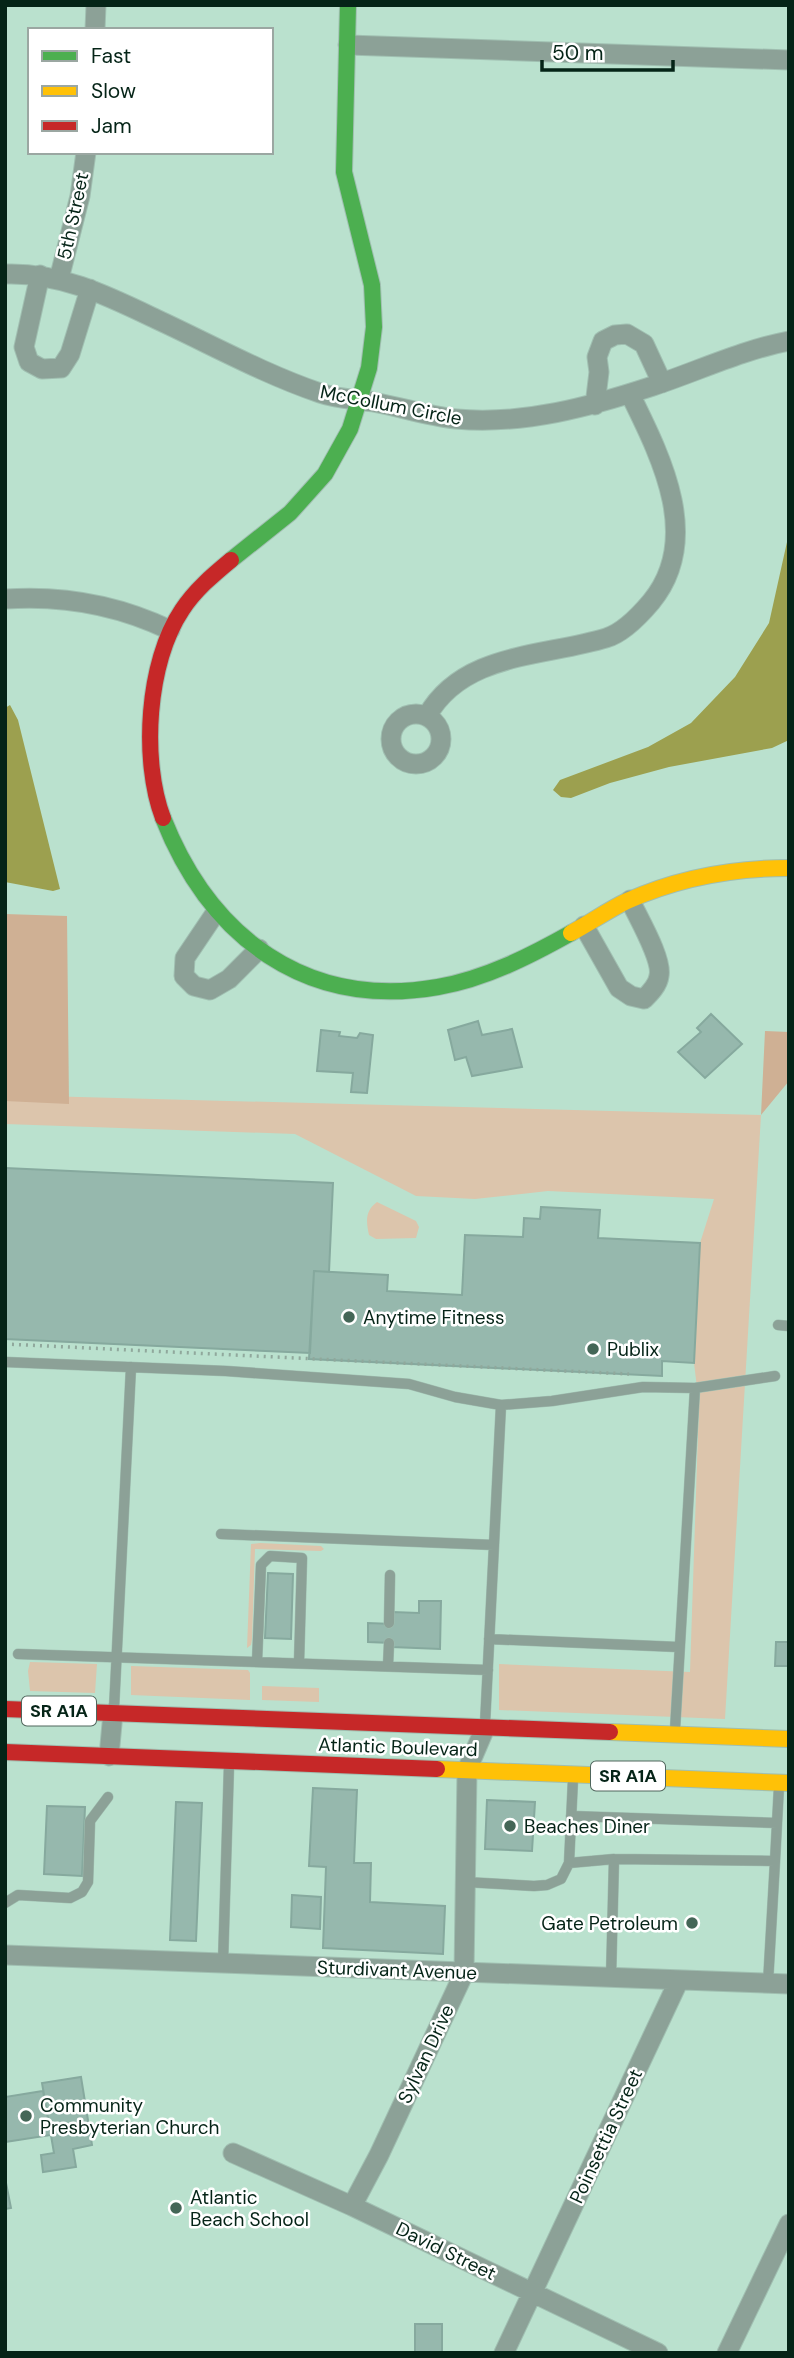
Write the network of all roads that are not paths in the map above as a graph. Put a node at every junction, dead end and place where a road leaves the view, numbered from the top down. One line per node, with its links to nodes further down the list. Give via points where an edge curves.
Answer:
1 (96, 5): 3 (street)
2 (348, 5): 4 (main road)
3 (95, 28)
4 (348, 45): 5 (street); 13 (main road, via 344,172 369,267 376,322 373,353)
5 (789, 60)
6 (86, 154): 8 (street, 5th Street, via 80,196)
7 (5, 274): 8 (street, McCollum Circle)
8 (50, 277): 9 (street, McCollum Circle); 9 (street, 5th Street, via 24,347 29,362 42,369 61,368 70,354)
9 (90, 289): 13 (street, McCollum Circle, via 265,371 320,393)
10 (789, 341): 11 (street, McCollum Circle)
11 (662, 383): 12 (street, McCollum Circle); 14 (street, via 644,344 627,334 615,335 603,341 597,357)
12 (630, 394): 14 (street, McCollum Circle); 17 (street, via 656,445 676,512 674,559 662,589 641,614 610,637 503,659 468,676 436,700)
13 (359, 400): 14 (street, McCollum Circle, via 416,414 499,421); 16 (main road, via 351,428 331,466 288,516 216,572)
14 (595, 405)
15 (5, 599): 16 (street, via 83,602 144,617)
16 (170, 630): 20 (main road, via 152,703 150,773 164,824 190,878)
17 (426, 716)
18 (789, 868): 19 (main road, via 760,867 695,877)
19 (630, 900): 21 (main road); 21 (street, via 660,975 644,999 620,988)
20 (216, 912): 22 (main road); 22 (street, via 185,958 184,976 194,986 210,990 229,979)
21 (584, 926): 22 (main road, via 504,966 442,987 391,991 335,985 291,970)
22 (259, 949)
23 (5, 1362): 24 (lane)
24 (131, 1367): 27 (lane, via 410,1384 455,1398); 36 (lane)
25 (775, 1376): 26 (lane)
26 (695, 1388): 27 (lane, via 643,1387); 34 (lane)
27 (501, 1405): 29 (lane)
28 (221, 1534): 29 (lane)
29 (494, 1545): 32 (lane)
30 (390, 1575): 31 (lane)
31 (389, 1623)
32 (489, 1639): 34 (lane); 40 (lane)
33 (388, 1643): 39 (lane)
34 (678, 1647): 44 (lane)
35 (18, 1654): 36 (lane)
36 (116, 1657): 37 (lane); 42 (lane)
37 (257, 1662): 38 (lane); 38 (lane, via 261,1565 270,1556 302,1558)
38 (299, 1663): 39 (lane)
39 (388, 1666): 40 (lane)
40 (488, 1670): 43 (lane)
41 (5, 1709): 42 (main road, Atlantic Boulevard / SR A1A)
42 (113, 1713): 43 (main road, Atlantic Boulevard / SR A1A); 47 (street)
43 (485, 1728): 44 (main road, Atlantic Boulevard / SR A1A); 49 (street, Sylvan Drive)
44 (675, 1735): 45 (main road, Atlantic Boulevard / SR A1A)
45 (789, 1739)
46 (5, 1752): 47 (main road, Atlantic Boulevard / SR A1A)
47 (109, 1756): 48 (main road, Atlantic Boulevard / SR A1A)
48 (230, 1761): 49 (main road, Atlantic Boulevard / SR A1A); 61 (lane)
49 (467, 1770): 50 (main road, Atlantic Boulevard / SR A1A); 58 (street, Sylvan Drive)
50 (573, 1775): 51 (main road, Atlantic Boulevard / SR A1A); 53 (lane)
51 (786, 1779): 54 (lane)
52 (108, 1797): 59 (lane, via 90,1821 88,1882 82,1892 70,1898 18,1895)
53 (571, 1816): 54 (lane); 57 (lane)
54 (777, 1823): 56 (lane)
55 (614, 1860): 56 (lane); 57 (lane); 63 (lane)
56 (775, 1861): 65 (lane)
57 (569, 1863): 58 (lane, via 561,1879 547,1885)
58 (465, 1882): 62 (street, Sylvan Drive)
59 (5, 1903)
60 (5, 1955): 61 (street, Sturdivant Avenue)
61 (223, 1963): 62 (street, Sturdivant Avenue)
62 (464, 1973): 63 (street, Sturdivant Avenue); 68 (street, Sylvan Drive)
63 (611, 1978): 64 (street, Sturdivant Avenue)
64 (679, 1980): 65 (street, Sturdivant Avenue); 70 (street, Poinsettia Street)
65 (768, 1983): 66 (street, Sturdivant Avenue)
66 (789, 1984)
67 (233, 2152): 68 (street, David Street)
68 (352, 2206): 70 (street, David Street)
69 (789, 2224): 73 (street)
70 (533, 2293): 71 (street, Poinsettia Street); 72 (street, David Street)
71 (504, 2353)
72 (658, 2353)
73 (727, 2353)

